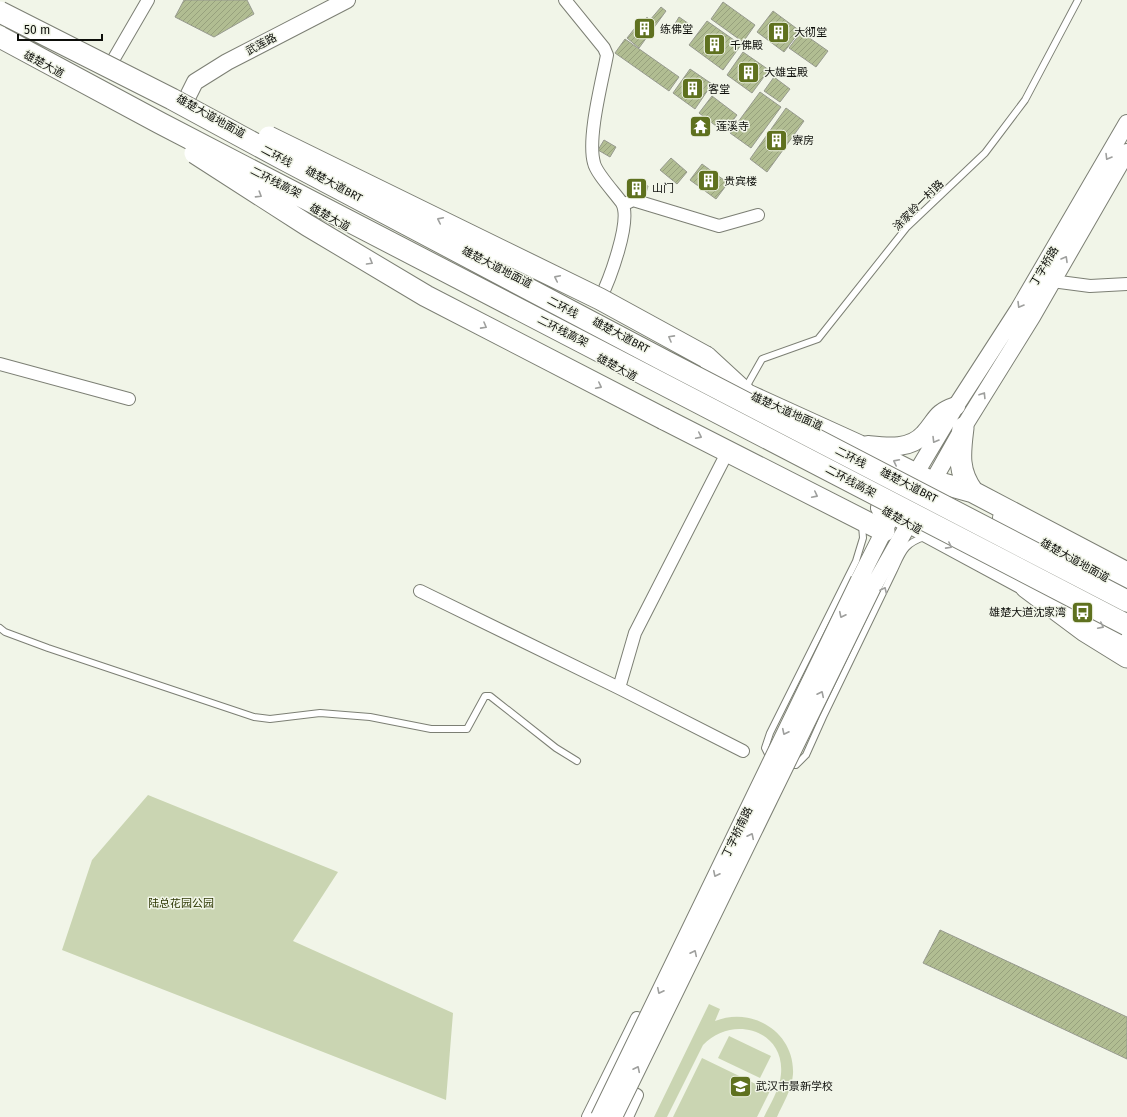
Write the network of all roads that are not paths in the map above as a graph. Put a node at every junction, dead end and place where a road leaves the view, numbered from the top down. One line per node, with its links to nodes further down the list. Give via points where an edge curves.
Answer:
1 (148, 0): 9 (street)
2 (348, 0): 10 (main road, 武莲路, via 227,62 195,82)
3 (565, 0): 14 (street, via 607,55 592,140 594,164)
4 (1078, 0): 22 (lane, 涂家岭一村路, via 1025,100 985,153 907,227 818,339 762,359)
5 (0, 1): 9 (main road, 雄楚大道地面道)
6 (0, 12): 10 (highway, 二环线, bridge)
7 (0, 37): 11 (highway, 二环线高架, bridge)
8 (0, 41): 34 (main road, 雄楚大道, via 169,129 363,236 489,299 693,407)
9 (112, 62): 10 (main road, 雄楚大道地面道)
10 (178, 100): 18 (highway, one-way to 10, bridge, via 209,108); 22 (main road, 雄楚大道地面道, via 358,196); 43 (highway, 二环线, bridge, via 288,162 658,358)
11 (160, 123): 27 (highway, one-way to 27, bridge, via 200,158 426,296); 44 (highway, 二环线高架, bridge)
12 (1127, 123): 24 (main road, 丁字桥路, one-way to 24, via 1018,310)
13 (1127, 152): 16 (main road, 丁字桥路, one-way to 13)
14 (630, 200): 15 (street, via 719,226); 18 (street, via 610,279)
15 (758, 215)
16 (1052, 281): 17 (street, via 1090,286); 25 (main road, 丁字桥路, one-way to 16)
17 (1127, 284)
18 (600, 299): 22 (highway, one-way to 18, bridge, via 706,357)
19 (0, 364): 23 (street)
20 (656, 364): 21 (lane, 雄楚大道BRT)
21 (663, 368)
22 (744, 392): 26 (main road, 雄楚大道地面道)
23 (129, 399)
24 (956, 406): 26 (main road, via 942,411 924,435 910,444 894,447); 28 (main road, 丁字桥路, one-way to 28)
25 (963, 428): 28 (main road, 丁字桥路); 29 (highway, via 961,471)
26 (859, 444): 28 (main road, 雄楚大道地面道, one-way to 26)
27 (728, 451): 32 (highway, one-way to 32); 48 (street, via 635,633)
28 (924, 476): 29 (highway); 30 (main road, 丁字桥南路); 34 (main road, 丁字桥南路); 41 (main road, 雄楚大道地面道)
29 (973, 492): 39 (highway)
30 (915, 499): 31 (lane, 雄楚大道BRT); 33 (main road, 丁字桥南路)
31 (942, 513)
32 (861, 519): 34 (highway); 37 (lane, via 864,538)
33 (908, 524): 34 (main road, 雄楚大道); 35 (main road, 雄楚大道); 36 (main road, 丁字桥南路)
34 (884, 531): 37 (lane); 56 (main road, 丁字桥南路, one-way to 56, bridge)
35 (930, 536): 38 (lane, via 915,540 904,548); 40 (main road, 雄楚大道, one-way to 40)
36 (892, 553): 38 (lane); 57 (main road, 丁字桥南路, one-way to 36, bridge, via 873,587)
37 (856, 560): 51 (lane, via 770,733 765,748 769,758)
38 (894, 570): 52 (lane, one-way to 38, via 796,765 806,756)
39 (1127, 573)
40 (1026, 587): 46 (main road, 雄楚大道, one-way to 46); 47 (highway, via 1085,631)
41 (1127, 589)
42 (420, 591): 48 (street)
43 (1127, 601)
44 (1127, 625)
45 (0, 628): 50 (lane, via 48,648 254,717 270,719 320,713 370,717 432,729 467,729 485,696 490,696 556,748)
46 (1127, 639)
47 (1127, 657)
48 (619, 688): 49 (street)
49 (743, 751)
50 (577, 761)
51 (776, 761)
52 (782, 764)
53 (636, 1018): 54 (street)
54 (606, 1080): 55 (street); 58 (street, via 637,1094)
55 (588, 1117)
56 (599, 1117)
57 (614, 1117)
58 (627, 1117)

